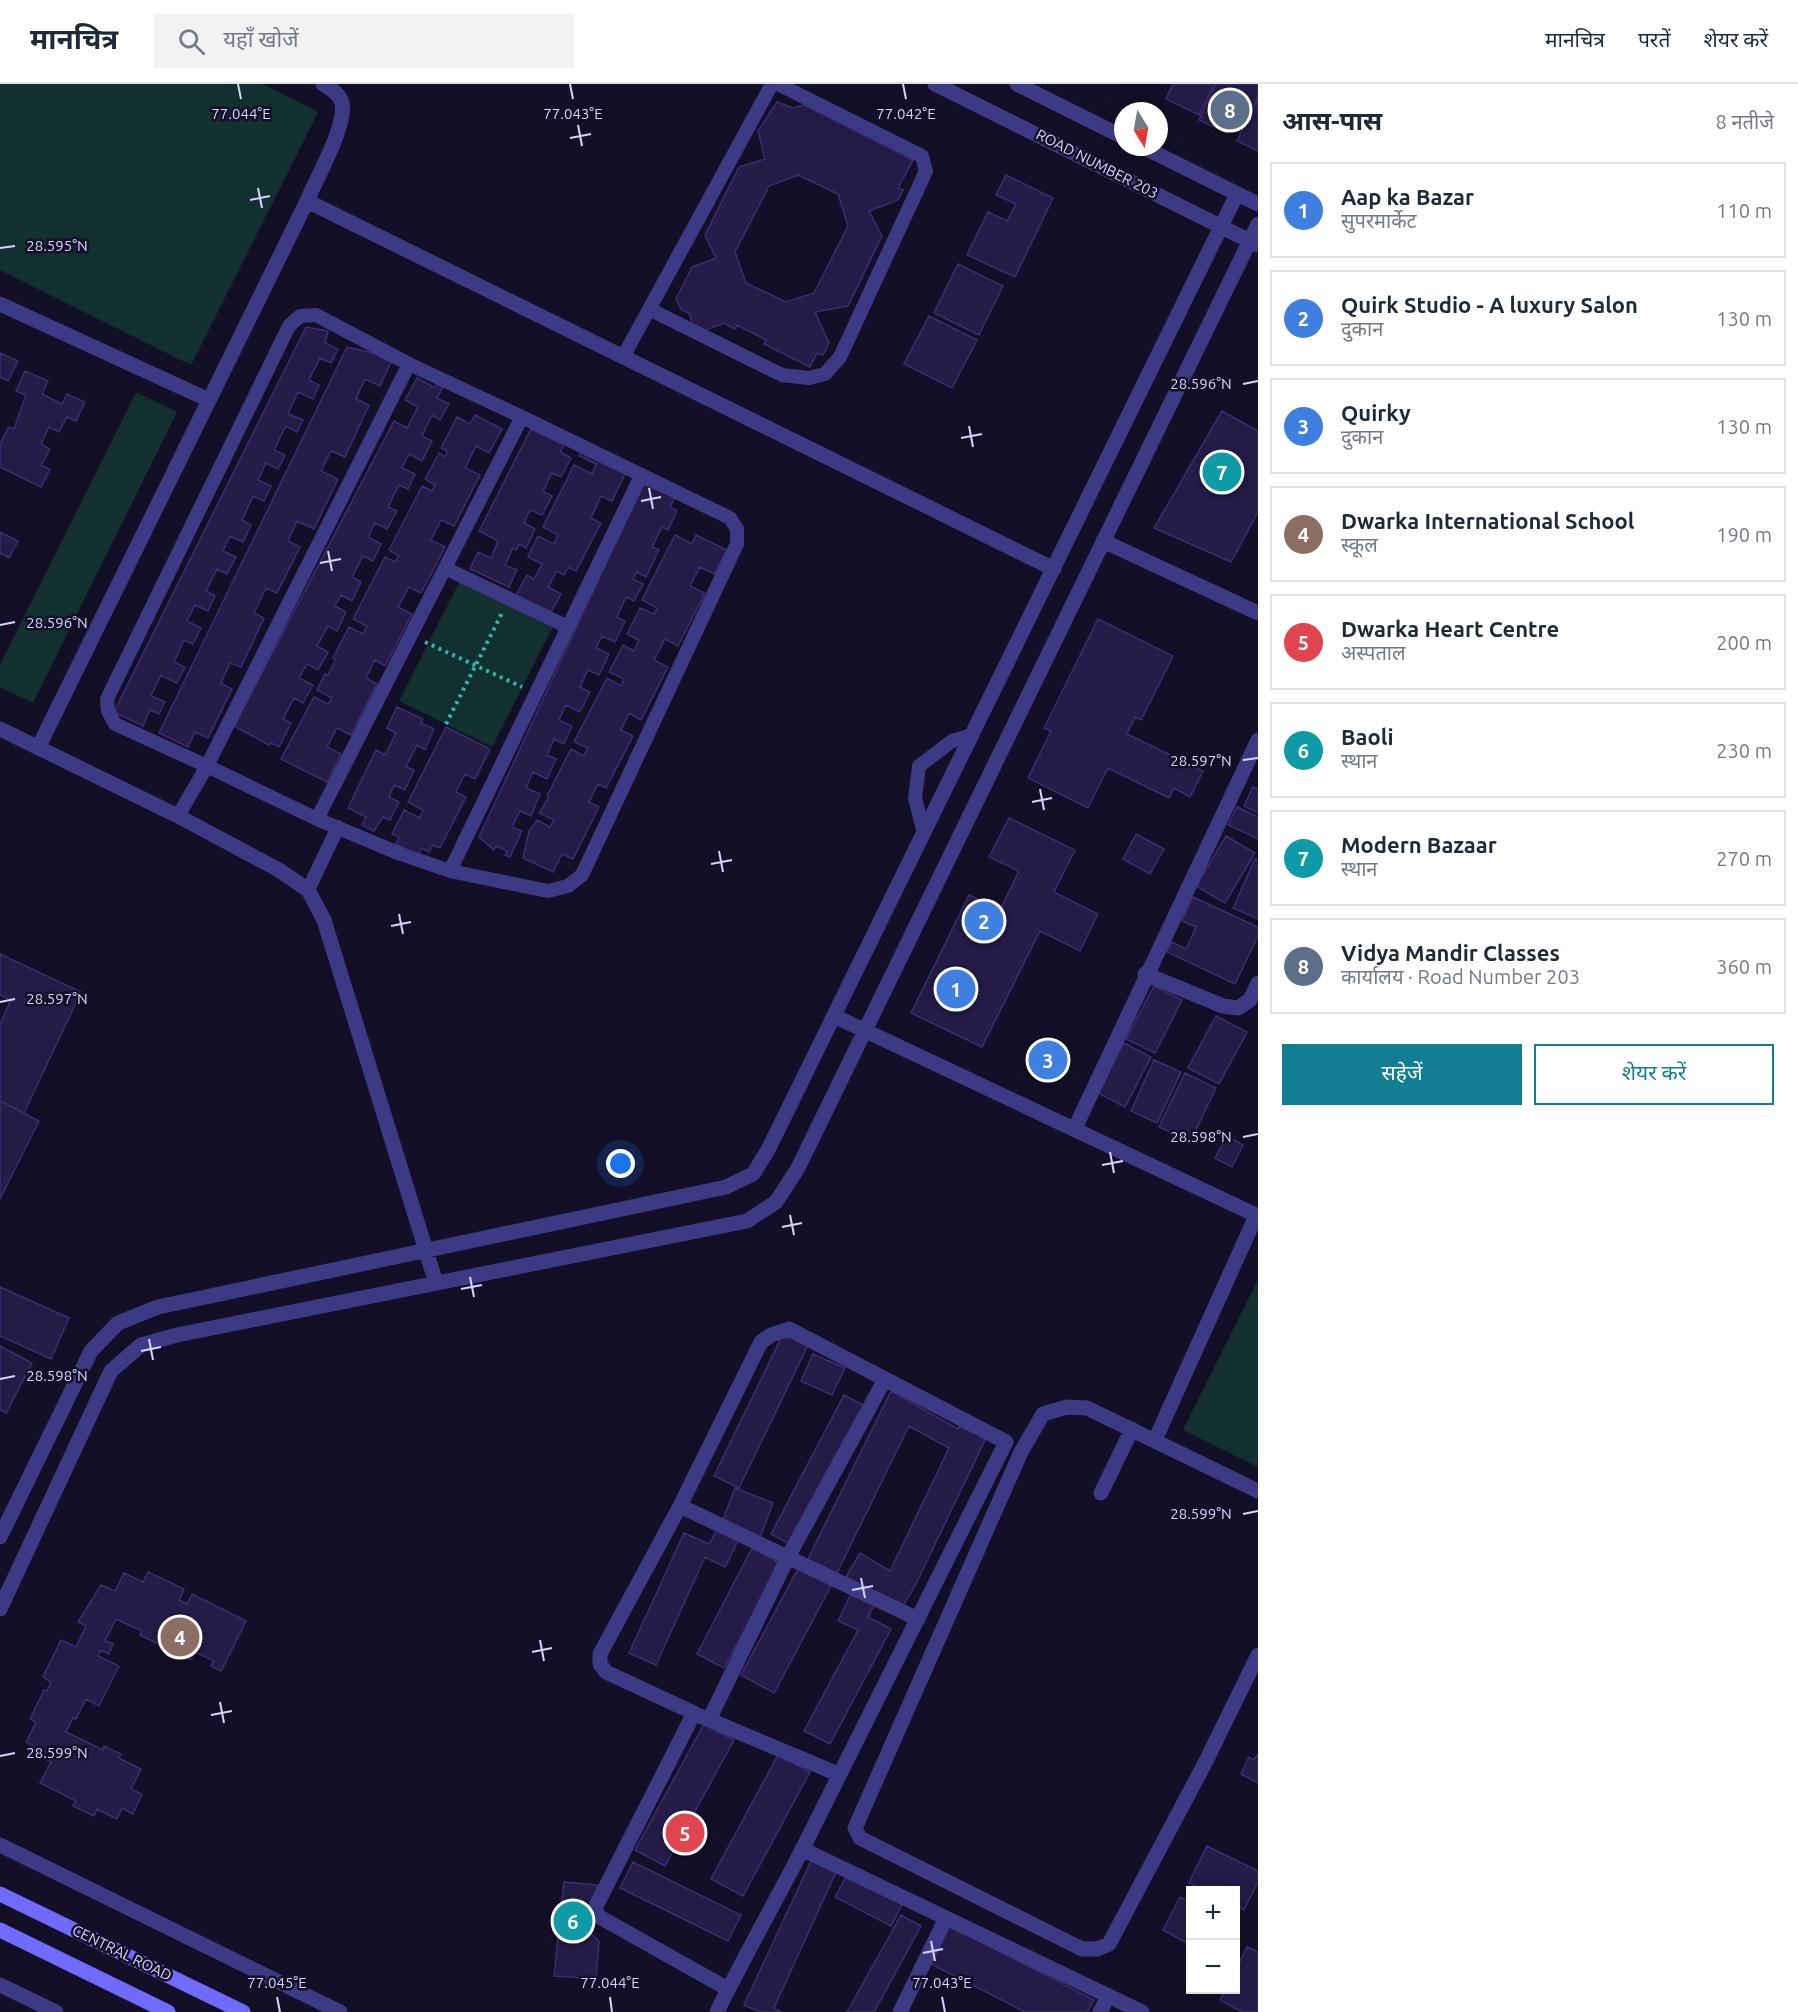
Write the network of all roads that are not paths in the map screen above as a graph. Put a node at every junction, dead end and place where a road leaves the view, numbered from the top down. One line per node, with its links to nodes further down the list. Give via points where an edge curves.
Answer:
1 (322, 84): 9 (street, via 342,102 343,118)
2 (772, 84): 15 (lane)
3 (778, 84): 15 (lane, via 922,156 925,162 926,171 840,357 825,374 809,378 782,375)
4 (935, 84): 12 (street, ROAD NUMBER 203)
5 (1017, 84): 6 (street)
6 (1114, 132)
7 (1161, 156): 8 (street)
8 (1237, 194): 10 (street); 12 (street)
9 (307, 201): 16 (street); 18 (street)
10 (1258, 204)
11 (1258, 224): 13 (street)
12 (1221, 227): 13 (street, ROAD NUMBER 203); 23 (street)
13 (1254, 243): 21 (street)
14 (0, 304): 18 (street)
15 (649, 309): 16 (lane)
16 (623, 357): 23 (street)
17 (410, 364): 19 (lane); 30 (lane); 30 (lane, via 316,315 300,316 289,326 107,699 115,724)
18 (209, 400): 29 (street)
19 (522, 417): 20 (lane); 22 (lane)
20 (642, 476): 25 (lane); 35 (lane, via 730,518 737,529 737,544 582,874 568,886 548,891)
21 (1104, 542): 24 (street); 40 (street)
22 (445, 568): 25 (lane); 32 (lane)
23 (1054, 568): 27 (street)
24 (1258, 613)
25 (568, 627): 35 (lane)
26 (1, 730): 29 (street)
27 (972, 735): 34 (street); 34 (lane, via 952,741 919,766 915,798)
28 (1258, 740): 37 (street)
29 (38, 747): 31 (street)
30 (207, 765): 31 (lane); 32 (lane)
31 (178, 816): 36 (street, via 279,870)
32 (317, 819): 33 (lane)
33 (338, 827): 35 (lane); 36 (lane)
34 (924, 832): 39 (street)
35 (450, 871)
36 (308, 890): 43 (street, via 324,920)
37 (1145, 974): 38 (street, via 1223,1006 1238,1008 1250,1000); 41 (street)
38 (1258, 983)
39 (834, 1016): 40 (street); 43 (street, via 753,1174 726,1186)
40 (865, 1030): 41 (street); 44 (street, via 798,1168 776,1202 747,1221)
41 (1075, 1128): 42 (street)
42 (1257, 1216): 47 (street)
43 (426, 1250): 44 (street); 53 (street, via 158,1307 118,1323 91,1351)
44 (436, 1283): 55 (street, via 177,1335 141,1346 111,1371)
45 (884, 1381): 48 (street); 52 (street, via 789,1329 771,1335 761,1342); 54 (street)
46 (1132, 1429): 47 (street); 49 (street, via 1087,1408 1067,1407 1043,1414); 51 (street)
47 (1155, 1440): 50 (street)
48 (1006, 1443): 49 (street); 56 (street)
49 (1021, 1452): 57 (street, via 855,1828 860,1838 1082,1949 1109,1944)
50 (1258, 1491)
51 (1101, 1493)
52 (680, 1506): 54 (street); 58 (street, via 600,1654 600,1664 606,1672)
53 (0, 1537)
54 (788, 1557): 56 (street); 59 (street)
55 (0, 1609)
56 (918, 1619): 60 (street)
57 (1258, 1655)
58 (694, 1713): 59 (street); 67 (street, via 596,1906 596,1915)
59 (709, 1719): 60 (street)
60 (838, 1774): 62 (street)
61 (0, 1845): 72 (street)
62 (802, 1849): 64 (street); 67 (street)
63 (0, 1894): 71 (main road, CENTRAL ROAD)
64 (946, 1918): 68 (street); 74 (street)
65 (0, 1930): 70 (main road)
66 (0, 1985): 69 (street)
67 (728, 1989): 73 (street)
68 (1108, 1996): 75 (street); 76 (street)
69 (56, 2012)
70 (168, 2012)
71 (243, 2012)
72 (339, 2012)
73 (717, 2012)
74 (900, 2012)
75 (1100, 2012)
76 (1142, 2012)

